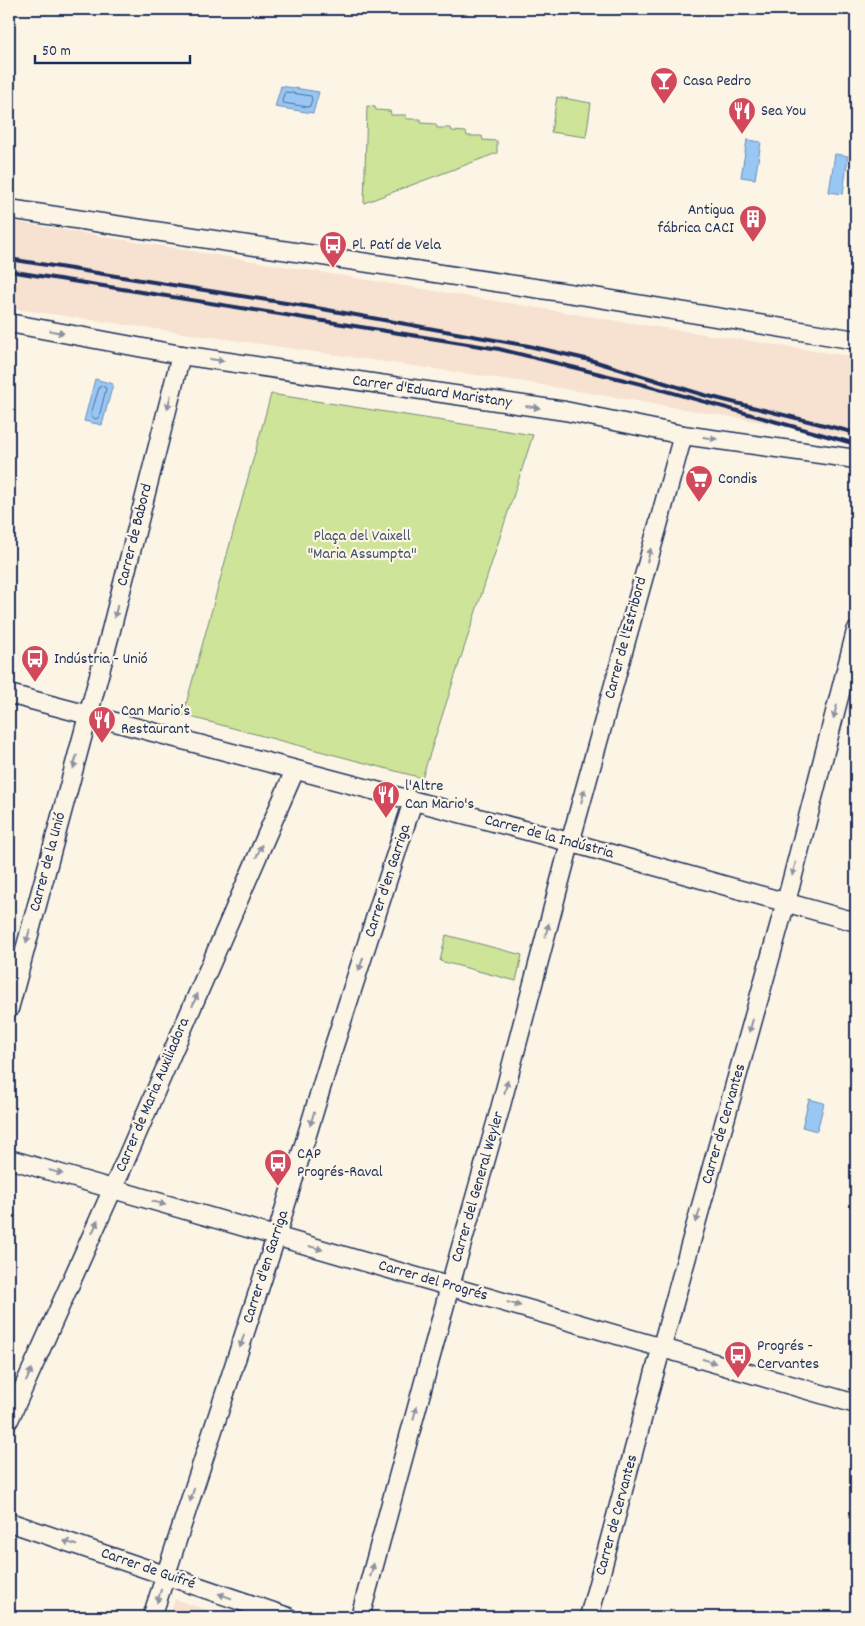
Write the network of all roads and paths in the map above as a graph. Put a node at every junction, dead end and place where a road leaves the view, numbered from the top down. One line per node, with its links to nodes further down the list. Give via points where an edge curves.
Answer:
1 (9, 209): 3 (street)
2 (9, 322): 4 (street, Carrer d'Eduard Maristany, one-way to 4)
3 (856, 340)
4 (181, 355): 5 (street, Carrer d'Eduard Maristany, one-way to 5, via 565,411); 9 (street, Carrer de Babord, one-way to 9)
5 (683, 435): 6 (street, Carrer d'Eduard Maristany, one-way to 6); 12 (street, Carrer de l'Estribord, one-way to 5)
6 (856, 459)
7 (856, 631): 13 (street, Carrer de Cervantes, one-way to 13)
8 (9, 694): 9 (street, Carrer de la Indústria)
9 (88, 715): 10 (street, Carrer de la Indústria); 15 (street, Carrer de la Unió, one-way to 15)
10 (295, 770): 11 (street, Carrer de la Indústria); 17 (street, Carrer de Maria Auxiliadora, one-way to 10)
11 (413, 801): 12 (street, Carrer de la Indústria); 18 (street, Carrer d'en Garriga, one-way to 18)
12 (570, 842): 13 (street, Carrer de la Indústria); 19 (street, Carrer del General Weyler, one-way to 12)
13 (785, 903): 14 (street, Carrer de la Indústria); 20 (street, Carrer de Cervantes, one-way to 20)
14 (856, 922)
15 (9, 1009)
16 (9, 1159): 17 (street, Carrer del Progrés, one-way to 17)
17 (113, 1189): 18 (street, Carrer del Progrés, one-way to 18); 22 (street, Carrer de Maria Auxiliadora, one-way to 17)
18 (276, 1237): 19 (street, Carrer del Progrés, one-way to 19); 24 (street, Carrer d'en Garriga, one-way to 24)
19 (450, 1286): 20 (street, Carrer del Progrés, one-way to 20); 27 (street, Carrer del General Weyler, one-way to 19)
20 (662, 1347): 21 (street, Carrer del Progrés, one-way to 21); 28 (street, Carrer de Cervantes)
21 (856, 1404)
22 (9, 1420)
23 (9, 1522): 24 (street, Carrer de Guifré, one-way to 23)
24 (166, 1575): 25 (street, Carrer d'en Garriga, one-way to 25); 26 (street, Carrer de Guifré, one-way to 24)
25 (152, 1617)
26 (288, 1617)
27 (360, 1617)
28 (590, 1617)

